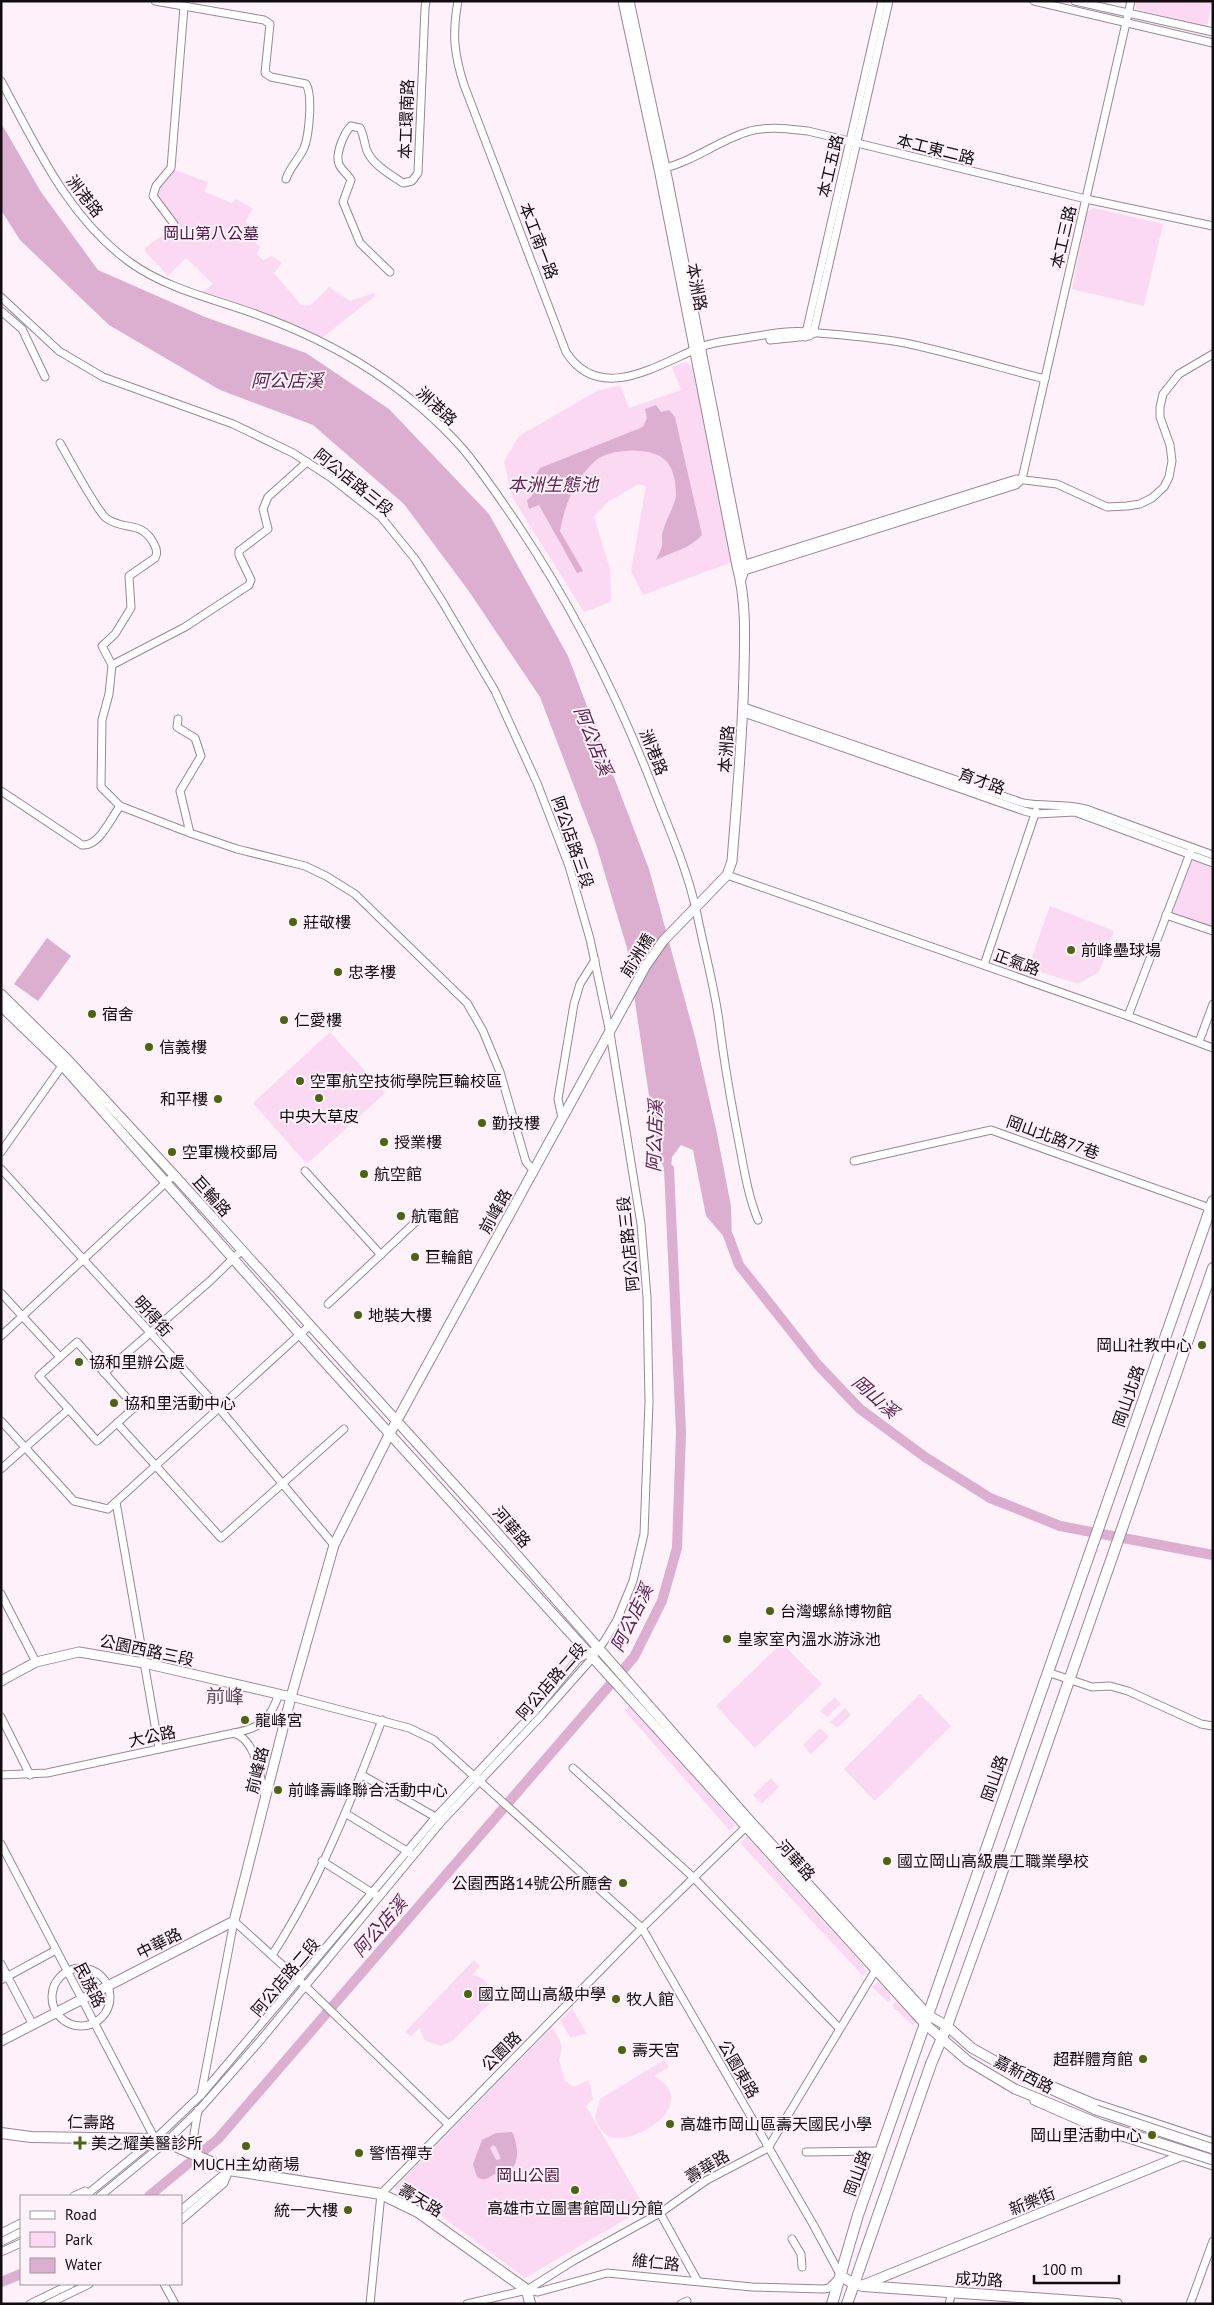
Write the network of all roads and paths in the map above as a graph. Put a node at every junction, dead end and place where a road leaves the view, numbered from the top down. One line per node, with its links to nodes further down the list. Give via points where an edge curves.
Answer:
1 (155, 1): 11 (street)
2 (426, 1): 23 (street, 本工環南路, via 418,173 412,181 403,183 390,175 371,158 363,134 356,126 346,131 338,158 340,167 351,180 343,202 358,239)
3 (458, 1): 27 (street, 本工南一路, via 453,28 456,59 566,352 573,362 596,378 621,378)
4 (622, 1): 18 (street, 本洲路)
5 (629, 1): 18 (street, 本洲路)
6 (882, 1): 17 (street, 本工五路)
7 (889, 1): 17 (street, 本工五路)
8 (1034, 1): 13 (street)
9 (1075, 1): 12 (street)
10 (1131, 1): 12 (street, 本工三路)
11 (184, 7): 19 (street, via 267,21 270,28 265,73 306,84 309,88 306,143); 21 (street, via 171,168 156,186 153,196)
12 (1128, 13): 13 (street, 本工三路); 14 (street)
13 (1126, 22): 15 (street); 20 (street, 本工三路)
14 (1213, 32)
15 (1213, 43)
16 (1, 81): 47 (street, 洲港路, via 58,185 83,219 132,264 189,293 300,330 369,368 394,385 462,449 508,510 576,618 636,743 680,853)
17 (853, 143): 18 (street, 本工東二路, via 808,131 770,127 750,131); 20 (street, 本工東二路); 26 (street, 本工五路)
18 (662, 169): 27 (street, 本洲路)
19 (286, 179)
20 (1086, 199): 22 (street, 本工東二路); 30 (street, 本工三路)
21 (174, 224)
22 (1213, 226)
23 (390, 272)
24 (1, 297): 32 (street, 阿公店路三段, via 59,351 102,377 233,424 293,452)
25 (1, 311): 29 (street, via 22,330)
26 (808, 334): 27 (street, 本工南一路); 30 (street, 本工南一路, via 849,335 905,344)
27 (699, 349): 34 (street, 本洲路)
28 (1213, 354): 33 (street, via 1179,374 1163,394 1160,417 1172,461 1164,487 1152,498 1134,505 1107,507 1071,488)
29 (45, 377)
30 (1045, 379): 33 (street, 本工三路)
31 (60, 443): 35 (street, via 104,517 118,525 143,529 156,548 154,558 129,576 131,608 115,634 102,646)
32 (307, 462): 35 (street, via 268,497 263,509 268,529 238,555 251,580 249,585 185,627); 50 (street, 阿公店路三段, via 381,517 433,587 495,691 549,811 569,866)
33 (1022, 479): 34 (street, via 1016,485)
34 (741, 571): 36 (street, 本洲路, via 745,626)
35 (112, 665): 39 (street, via 110,694 102,720 100,787)
36 (744, 710): 40 (street, 育才路); 41 (street, 育才路); 46 (street, 本洲路, via 732,861)
37 (178, 719): 42 (street, via 176,726 195,738 201,756 180,791)
38 (1, 791): 39 (street, via 88,846 95,842)
39 (120, 806): 42 (street)
40 (1036, 806): 41 (street); 43 (street, 育才路, via 1086,808)
41 (1036, 814): 43 (street, 育才路, via 1075,812); 51 (street)
42 (190, 833): 66 (street, via 305,866 326,876 355,894 454,990 467,1003 483,1031 500,1072 526,1162)
43 (1190, 851): 44 (street, 育才路); 45 (street, 育才路); 48 (street)
44 (1213, 856)
45 (1213, 863)
46 (727, 875): 47 (street); 51 (street, 正氣路)
47 (696, 906): 55 (street, 前洲橋, via 662,941); 71 (street, via 748,1188)
48 (1166, 915): 49 (street); 56 (street)
49 (1213, 931)
50 (595, 960): 57 (street, 阿公店路三段); 61 (street, via 580,984 574,1004 558,1099)
51 (984, 965): 56 (street, 正氣路)
52 (1, 994): 60 (street, 巨輪路)
53 (1213, 1004): 58 (street)
54 (1, 1006): 60 (street, 巨輪路)
55 (620, 1015): 57 (street, 前峰路)
56 (1128, 1016): 58 (street, 正氣路)
57 (610, 1033): 61 (street, 前峰路); 101 (street, 阿公店路三段, via 646,1264 650,1402 644,1534 626,1600)
58 (1199, 1042): 59 (street, 正氣路)
59 (1213, 1048)
60 (65, 1062): 62 (street); 67 (street, 巨輪路); 68 (street, 巨輪路)
61 (562, 1118): 66 (street, 前峰路)
62 (1, 1152)
63 (854, 1161): 69 (street, 岡山北路77巷, via 991,1130)
64 (1, 1169): 75 (street, 明得街)
65 (305, 1171): 73 (street)
66 (534, 1171): 89 (street, 前峰路)
67 (174, 1176): 68 (street); 72 (street, 巨輪路)
68 (167, 1184): 74 (street, 巨輪路); 75 (street)
69 (1211, 1204): 99 (main road, 岡山北路)
70 (422, 1216): 73 (street)
71 (758, 1220)
72 (241, 1251): 74 (street); 80 (street, 巨輪路)
73 (380, 1255): 78 (street)
74 (233, 1258): 81 (street); 82 (street, 巨輪路)
75 (83, 1260): 79 (street); 81 (street, 明得街)
76 (1213, 1268): 106 (main road)
77 (1, 1293): 79 (street)
78 (328, 1304)
79 (23, 1317): 83 (street); 84 (street)
80 (309, 1326): 82 (street); 89 (street, 巨輪路)
81 (149, 1334): 85 (street); 86 (street, 明得街)
82 (301, 1334): 86 (street); 92 (street, 巨輪路)
83 (1, 1336)
84 (60, 1357): 85 (street, via 77,1342); 87 (street, via 39,1376)
85 (104, 1373): 90 (street, via 135,1408)
86 (218, 1407): 94 (street); 96 (street, 明得街)
87 (69, 1409): 90 (street, via 97,1441); 93 (street)
88 (1, 1420): 93 (street)
89 (397, 1422): 92 (street, 前峰路); 101 (street, 河華路)
90 (117, 1423): 94 (street)
91 (344, 1429): 96 (street)
92 (390, 1433): 98 (street, 前峰路); 102 (street, 河華路)
93 (26, 1448): 95 (street); 97 (street, via 74,1501 108,1509)
94 (156, 1465): 96 (street, via 221,1538); 97 (street)
95 (1, 1470)
96 (282, 1484): 98 (street, 明得街)
97 (116, 1502): 104 (street)
98 (334, 1545): 109 (street, 前峰路)
99 (1089, 1551): 105 (main road, 岡山路)
100 (1, 1594): 103 (street)
101 (601, 1651): 102 (street, 阿公店路二段); 125 (street, 河華路)
102 (593, 1657): 110 (street, 阿公店路二段, via 578,1659); 111 (street, 阿公店路二段); 125 (street, 河華路)
103 (36, 1662): 104 (street, 公園西路三段, via 79,1652); 107 (street, 公園西路三段)
104 (144, 1663): 108 (street, 公園西路三段); 116 (street)
105 (1047, 1672): 106 (street); 143 (main road, 岡山路)
106 (1069, 1680): 114 (street, via 1092,1687 1110,1686 1128,1691 1201,1724); 146 (main road)
107 (1, 1681)
108 (279, 1694): 109 (street, 公園西路三段); 115 (street, 大公路, via 262,1724)
109 (291, 1697): 113 (street, 公園東路); 122 (street, 前峰路)
110 (536, 1710): 111 (street); 121 (street, 阿公店路二段)
111 (542, 1716): 121 (street, 阿公店路二段)
112 (1, 1718): 120 (street)
113 (382, 1720): 118 (street); 121 (street, 公園東路, via 434,1740)
114 (1213, 1726)
115 (234, 1733): 116 (street, 大公路); 122 (street, via 251,1746)
116 (159, 1748): 120 (street, 大公路, via 48,1774)
117 (573, 1768): 129 (street)
118 (362, 1774): 123 (street); 124 (street)
119 (1, 1775): 120 (street, 大公路)
120 (30, 1775)
121 (478, 1778): 124 (street, 阿公店路二段); 132 (street, 公園東路)
122 (266, 1797): 131 (street, 前峰路)
123 (345, 1813): 127 (street); 128 (street)
124 (439, 1819): 127 (street, 阿公店路二段)
125 (749, 1825): 129 (street, 公園路); 136 (street, 河華路)
126 (1, 1844): 133 (street, 民族路)
127 (410, 1854): 130 (street, 阿公店路二段)
128 (322, 1862): 130 (street); 134 (street, via 290,1929)
129 (694, 1878): 132 (street, 公園路); 147 (street)
130 (376, 1896): 139 (street, 阿公店路二段)
131 (234, 1920): 134 (street); 140 (street, 中華路); 154 (street, 前峰路)
132 (642, 1928): 157 (street, 公園路); 162 (street, 公園東路)
133 (56, 1950): 137 (street, 民族路); 138 (street)
134 (272, 1955): 139 (street)
135 (1, 1964): 138 (street)
136 (877, 1966): 143 (street, 河華路); 147 (street, 壽華路)
137 (67, 1971): 140 (street, via 76,1968 94,1971); 141 (street, 民族路); 142 (street, via 60,1976 52,1993)
138 (4, 1978): 145 (street)
139 (302, 1982): 148 (street, 阿公店路二段); 151 (street, 阿公店路二段); 157 (street)
140 (108, 1986): 141 (street, 中華路); 144 (street, via 108,2011)
141 (82, 2000): 142 (street, 中華路); 144 (street, 民族路)
142 (56, 2013): 144 (street, via 77,2027); 145 (street, 中華路)
143 (926, 2020): 146 (street, 河華路); 149 (street, 河華路); 164 (main road, 岡山路)
144 (95, 2024): 160 (street, 民族路)
145 (33, 2025): 150 (street, 中華路)
146 (947, 2026): 149 (main road); 152 (street, 嘉新西路, via 972,2048)
147 (839, 2028): 162 (street, 壽華路)
148 (252, 2036): 151 (street); 154 (street, 阿公店路二段)
149 (941, 2038): 153 (street, 嘉新西路, via 968,2061); 191 (main road, 岡山路)
150 (1, 2042)
151 (259, 2042): 155 (street, 阿公店路二段)
152 (1020, 2075): 156 (street); 163 (street, 嘉新西路, bridge, via 1096,2110)
153 (1022, 2092): 159 (street, via 1031,2100); 168 (street, 嘉新西路, bridge, via 1100,2124)
154 (201, 2095): 155 (street, 前峰路); 160 (street, 阿公店路二段)
155 (198, 2111): 160 (street, 阿公店路二段); 166 (street, 前峰路, via 193,2140)
156 (1129, 2114): 159 (street); 161 (street)
157 (448, 2124): 172 (street, 公園路)
158 (1, 2133): 160 (main road, 仁壽路, via 31,2137)
159 (1122, 2137): 167 (street)
160 (160, 2140): 166 (main road, 仁壽路); 171 (street, 阿公店路二段); 173 (street, 阿公店路二段)
161 (1213, 2142): 167 (street, 新樂街)
162 (768, 2148): 175 (street, 壽華路, via 707,2180); 186 (street, 公園東路)
163 (1213, 2149)
164 (881, 2151): 165 (street); 186 (main road, 岡山路, via 858,2214)
165 (806, 2152)
166 (196, 2156): 170 (main road, 壽天路)
167 (1180, 2156): 169 (street); 191 (street, 新樂街)
168 (1213, 2160)
169 (1213, 2166)
170 (229, 2170): 172 (main road, 壽天路); 174 (street); 176 (street, via 224,2183)
171 (85, 2194)
172 (381, 2194): 192 (main road, 壽天路, via 418,2212); 198 (street)
173 (101, 2195)
174 (182, 2209)
175 (660, 2213): 187 (street); 192 (street, 壽華路)
176 (182, 2219)
177 (20, 2224): 179 (street)
178 (20, 2232): 182 (street)
179 (1, 2233)
180 (792, 2239): 185 (street, via 801,2254)
181 (1213, 2241): 205 (street)
182 (1, 2242)
183 (20, 2243): 184 (street)
184 (1, 2252)
185 (802, 2267)
186 (841, 2276): 187 (street, 維仁路, via 824,2289 752,2287); 191 (main road, 成功路); 201 (main road, 岡山路)
187 (697, 2280): 192 (street, 維仁路, via 607,2273 538,2292)
188 (69, 2285): 195 (street)
189 (87, 2285): 196 (street)
190 (165, 2285): 197 (street)
191 (858, 2285): 193 (main road, 成功路); 194 (main road, 岡山路)
192 (527, 2290): 199 (street, 維仁路); 200 (main road)
193 (952, 2292): 203 (street); 204 (main road, 成功路)
194 (848, 2300): 202 (main road, 岡山路)
195 (30, 2304)
196 (48, 2304)
197 (175, 2304)
198 (370, 2304)
199 (467, 2304)
200 (530, 2304)
201 (832, 2304)
202 (838, 2304)
203 (948, 2304)
204 (1117, 2304)
205 (1190, 2304)

